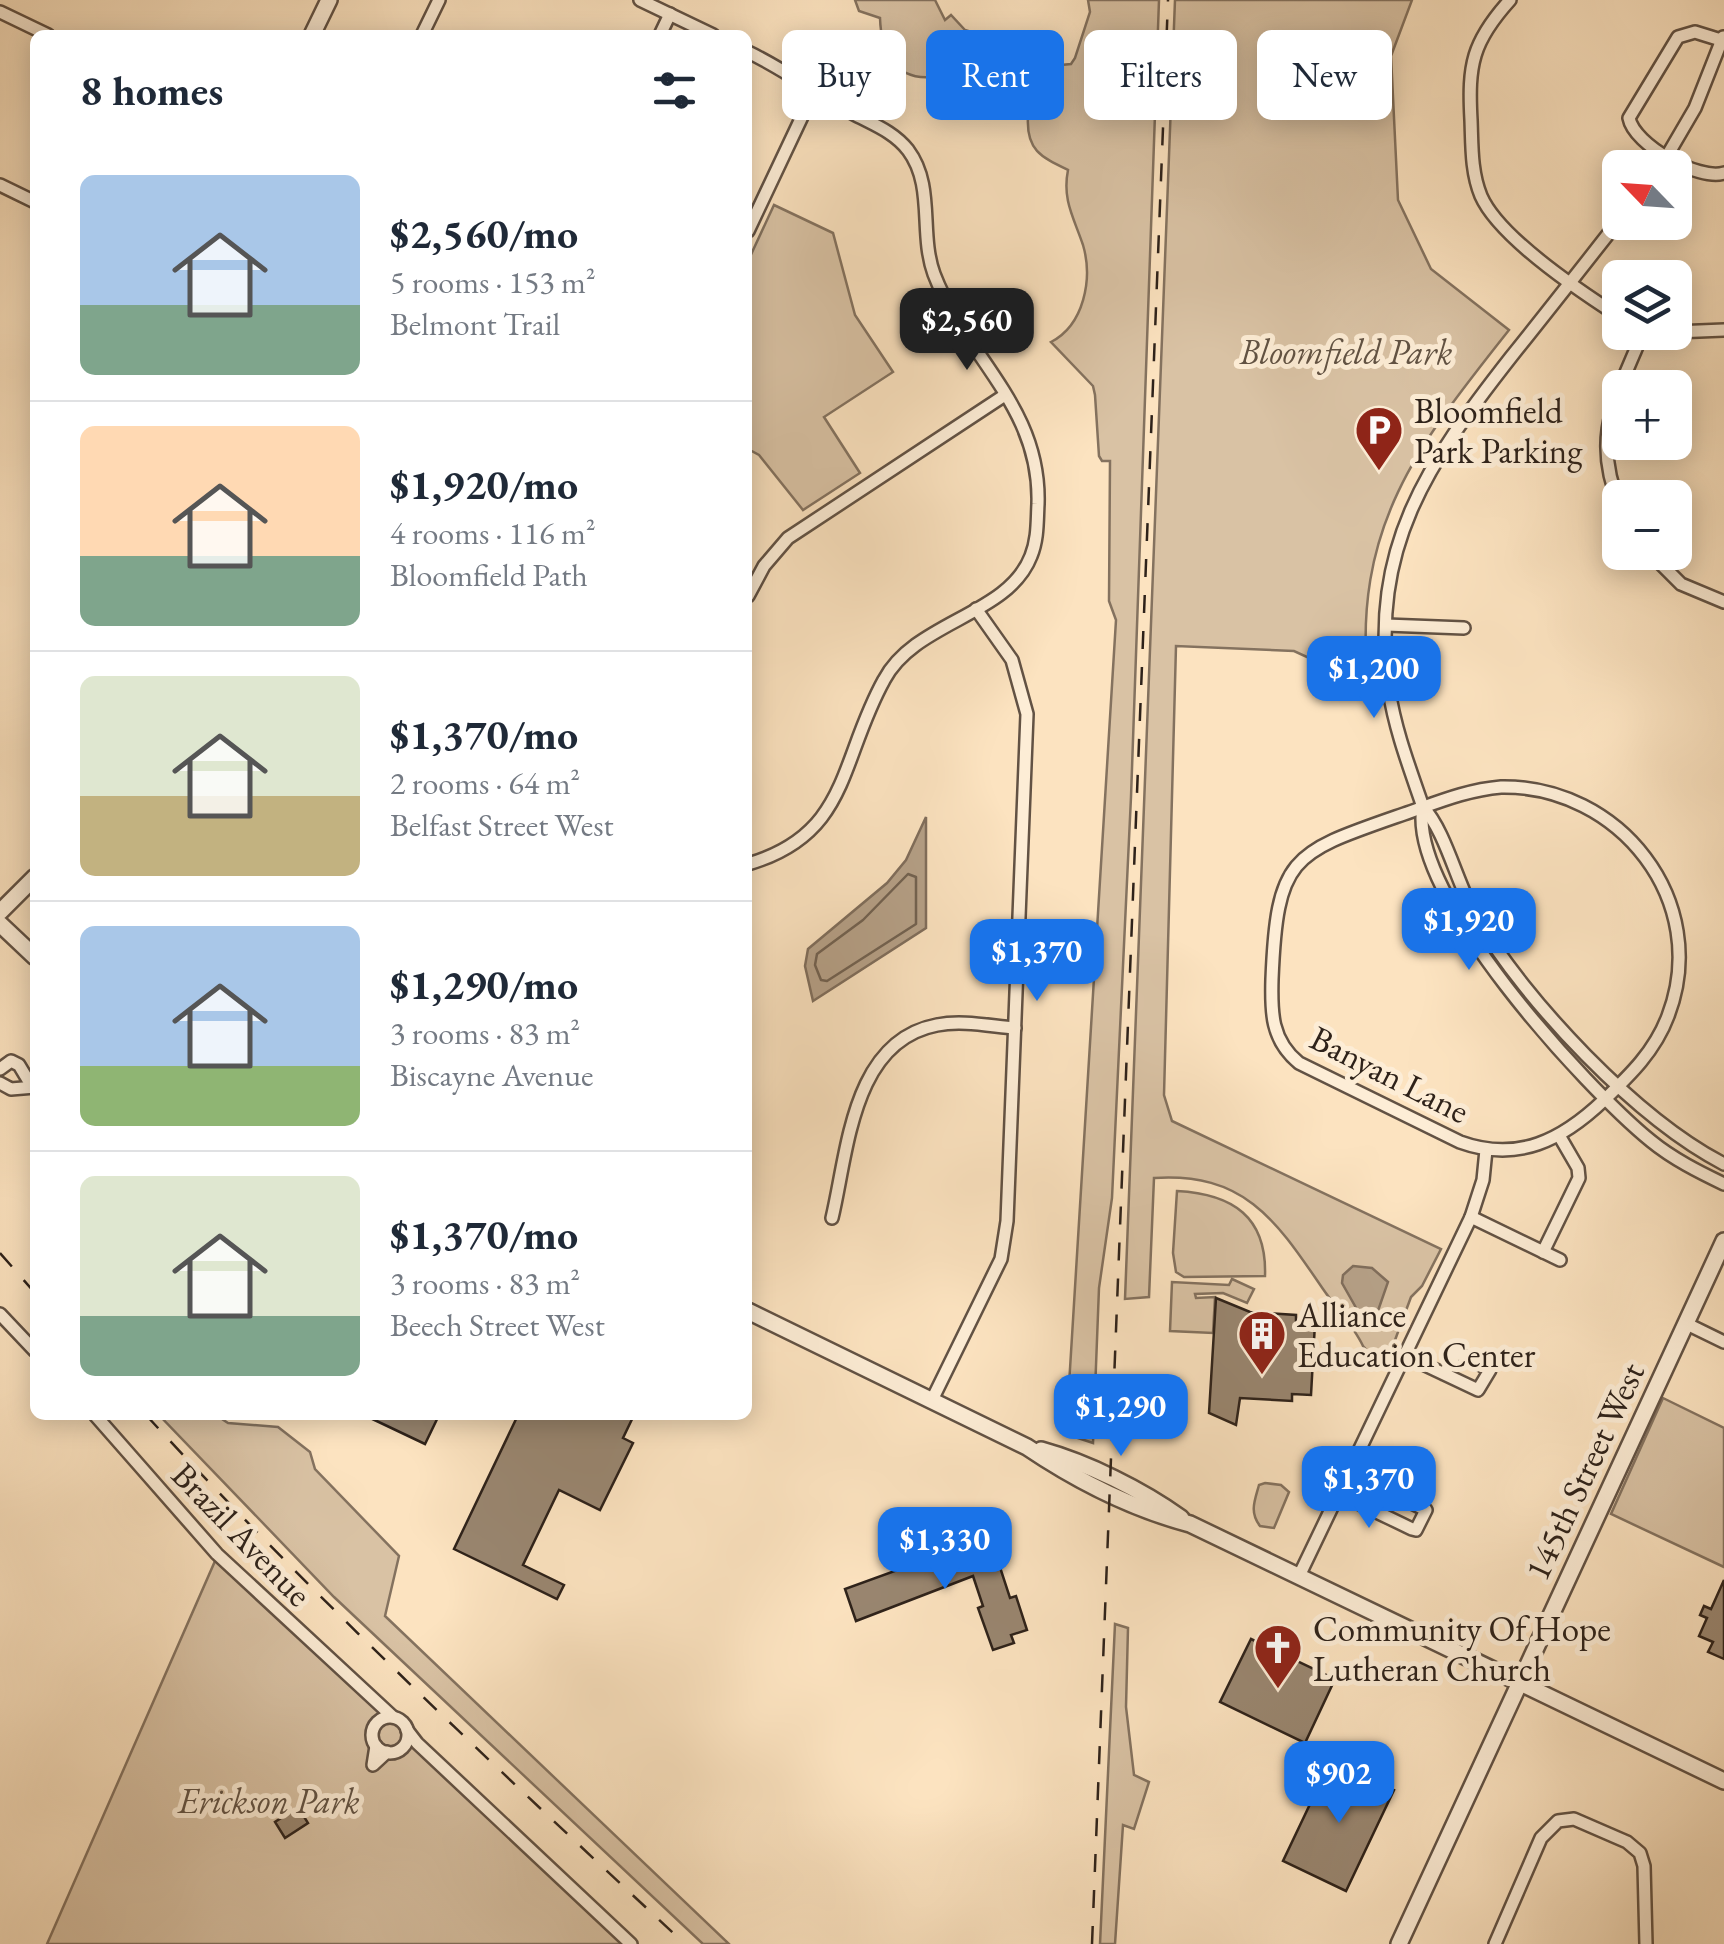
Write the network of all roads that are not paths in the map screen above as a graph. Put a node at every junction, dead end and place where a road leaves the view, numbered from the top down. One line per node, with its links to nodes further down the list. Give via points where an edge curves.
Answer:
1 (329, 0): 8 (street)
2 (438, 0): 9 (street)
3 (640, 0): 6 (street)
4 (1510, 0): 25 (street, via 1482,36 1470,69 1475,178 1502,227)
5 (0, 12): 7 (street)
6 (670, 14): 10 (street); 11 (street)
7 (38, 30)
8 (314, 30)
9 (424, 30)
10 (662, 30)
11 (703, 30)
12 (1723, 38): 17 (street, via 1694,32 1678,37 1631,111 1632,130); 18 (street)
13 (752, 54): 14 (street)
14 (782, 71)
15 (801, 120): 23 (street)
16 (869, 120): 30 (street, via 892,133 914,158 933,271)
17 (1660, 150)
18 (1671, 150)
19 (1692, 169): 20 (street)
20 (1724, 173)
21 (0, 185): 22 (street)
22 (30, 200)
23 (752, 224)
24 (1603, 240): 25 (street)
25 (1571, 281): 26 (street); 36 (street, via 1428,472 1397,552)
26 (1602, 304)
27 (1724, 330): 28 (street)
28 (1692, 331)
29 (1635, 350): 31 (street, via 1612,401 1606,434)
30 (1005, 395): 33 (street, via 788,538); 35 (street, via 1035,451 1036,538 1016,580)
31 (1611, 480)
32 (1668, 570): 34 (street, via 1682,584)
33 (752, 588)
34 (1724, 602)
35 (976, 609): 39 (street, via 897,659 826,814 783,853); 44 (street, via 1012,660 1027,714)
36 (1386, 625): 37 (street); 38 (street, via 1391,700)
37 (1464, 628)
38 (1423, 808): 49 (street, via 1436,821 1461,888 1497,950); 49 (street, Banyan Lane, via 1486,788 1542,790 1594,809 1648,858 1673,911 1676,988 1658,1038); 50 (street, via 1420,824 1434,864 1475,944); 52 (street, Banyan Lane, via 1338,836 1292,873 1275,916 1272,1016 1280,1042 1299,1062)
39 (752, 863)
40 (30, 882): 41 (street)
41 (0, 912)
42 (0, 924): 43 (street)
43 (30, 952)
44 (1016, 1028): 56 (street, via 940,1024 890,1048 866,1080); 67 (street, via 1004,1246)
45 (0, 1069): 46 (street, via 11,1062)
46 (30, 1082)
47 (0, 1083): 48 (street)
48 (30, 1086)
49 (1620, 1086): 50 (street, Banyan Lane); 53 (street, via 1664,1128)
50 (1606, 1098): 51 (street, Banyan Lane); 54 (street, via 1664,1151)
51 (1560, 1137): 52 (street, Banyan Lane, via 1522,1150); 58 (street, via 1579,1178)
52 (1486, 1150): 55 (street)
53 (1724, 1164)
54 (1724, 1184)
55 (1471, 1217): 58 (street); 65 (street)
56 (832, 1218)
57 (1724, 1241): 62 (street, 145th Street West)
58 (1543, 1252): 59 (street)
59 (1560, 1260)
60 (752, 1313): 67 (street)
61 (0, 1314): 64 (street)
62 (1686, 1324): 63 (street); 72 (street, 145th Street West)
63 (1724, 1342)
64 (30, 1346)
65 (1404, 1355): 66 (street); 69 (street)
66 (1444, 1374)
67 (932, 1400): 71 (street, via 1158,1516 1190,1524)
68 (99, 1420): 73 (street, Brazil Avenue, via 216,1554)
69 (1338, 1493): 70 (street); 71 (street)
70 (1376, 1512)
71 (1299, 1576): 72 (street)
72 (1521, 1682): 79 (street); 80 (street, 145th Street West)
73 (357, 1686): 74 (street, Brazil Avenue); 75 (street, Brazil Avenue)
74 (393, 1717): 75 (street); 76 (street, Brazil Avenue)
75 (374, 1726): 77 (street, Brazil Avenue, via 372,1736)
76 (407, 1730): 77 (street, via 404,1745); 78 (street, Brazil Avenue)
77 (386, 1750): 78 (street, Brazil Avenue)
78 (444, 1766): 81 (street, Brazil Avenue)
79 (1724, 1780)
80 (1406, 1942)
81 (631, 1944)
82 (1495, 1944): 83 (street, via 1546,1831 1574,1819 1640,1853)
83 (1646, 1944)

